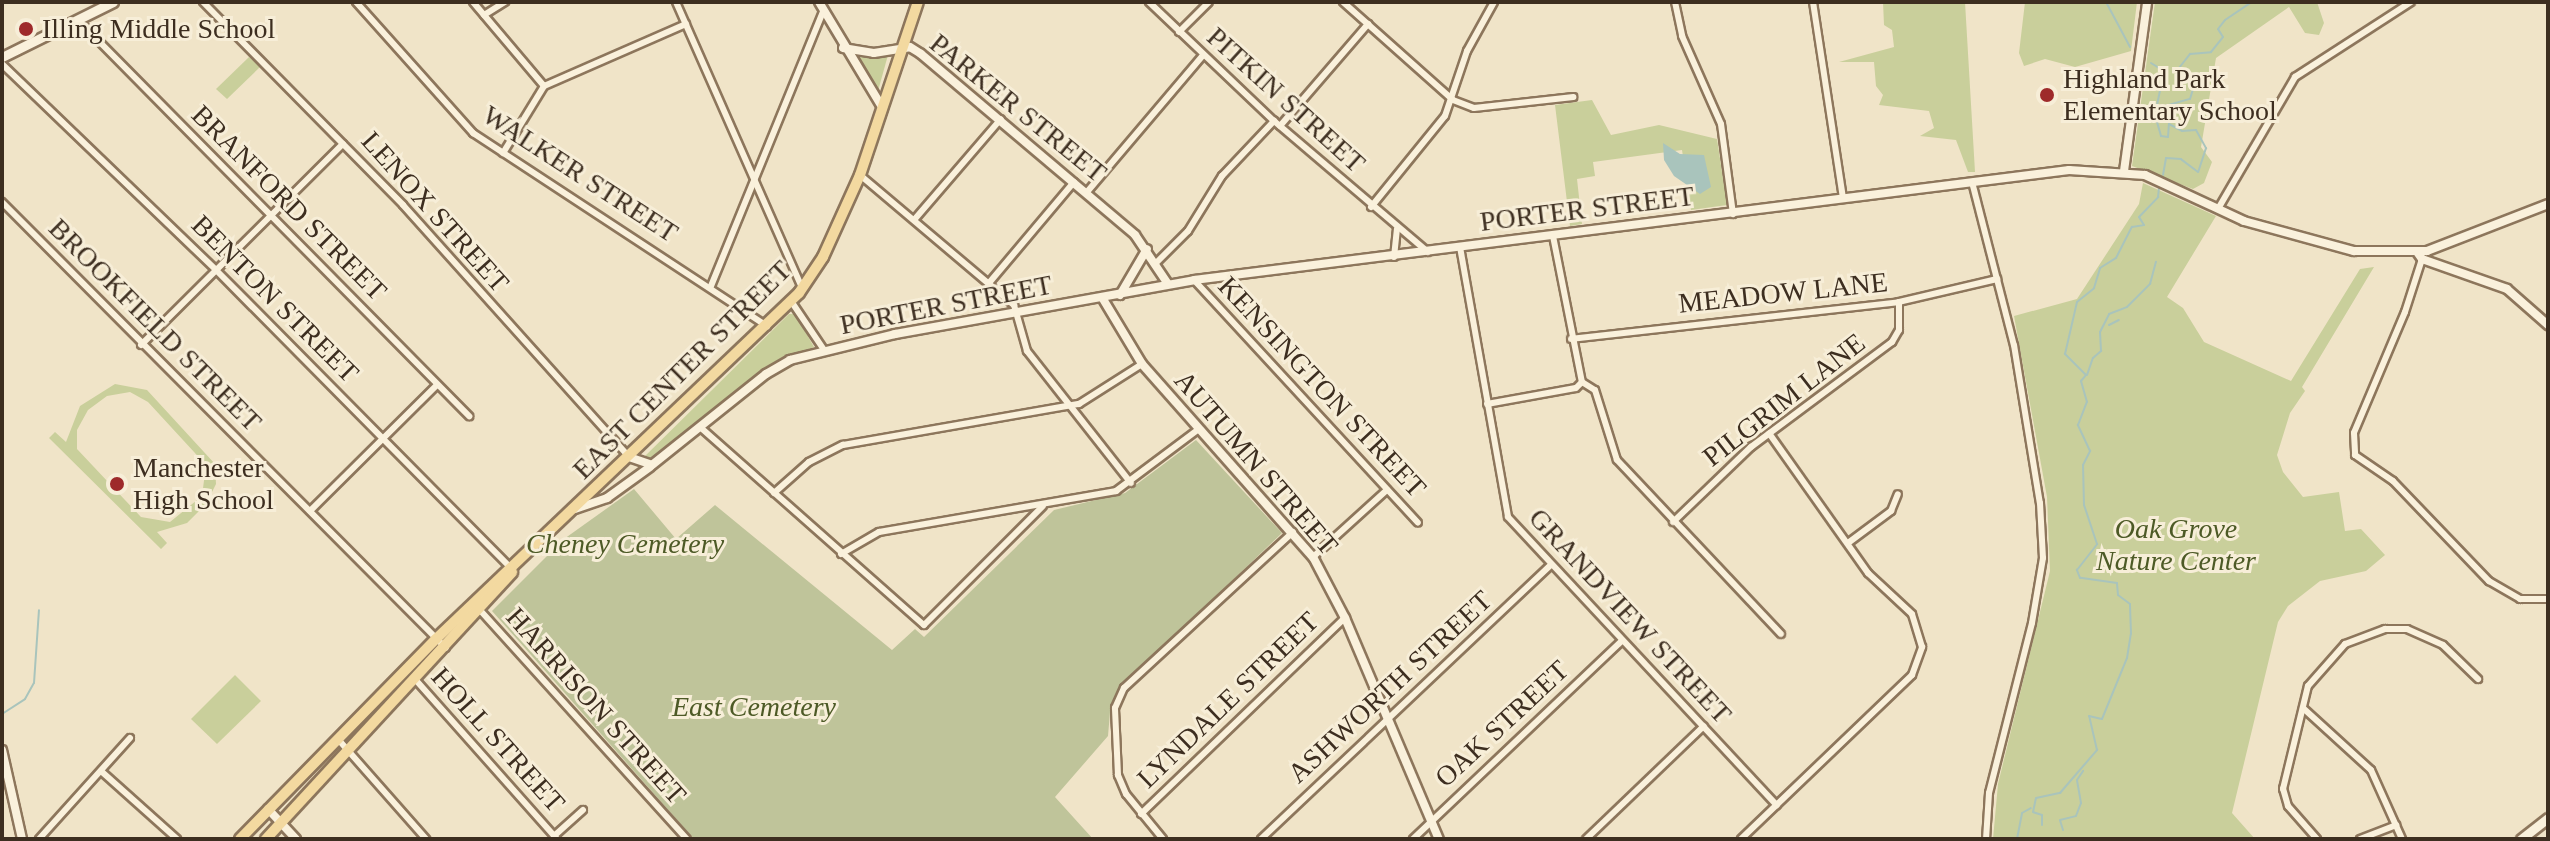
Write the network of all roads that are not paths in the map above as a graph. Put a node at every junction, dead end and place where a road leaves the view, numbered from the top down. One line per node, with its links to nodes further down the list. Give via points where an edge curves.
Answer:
1 (113, 2): 19 (main road)
2 (203, 2): 34 (street, LENOX STREET)
3 (356, 2): 35 (street, WALKER STREET, via 451,112)
4 (473, 2): 18 (street)
5 (505, 2): 18 (street)
6 (676, 2): 20 (street)
7 (819, 2): 17 (street)
8 (918, 2): 23 (main road, EAST CENTER STREET)
9 (1149, 2): 22 (street, PITKIN STREET)
10 (1209, 2): 22 (street)
11 (1343, 2): 21 (street)
12 (1494, 2): 30 (street, via 1467,51)
13 (1675, 2): 47 (street, via 1682,36 1721,124)
14 (1813, 2): 42 (street)
15 (2147, 2): 36 (street)
16 (2411, 2): 46 (street, via 2295,77)
17 (823, 11): 24 (street); 40 (street)
18 (484, 15): 28 (street)
19 (78, 20): 26 (main road); 48 (street, BRANFORD STREET)
20 (686, 24): 28 (street); 40 (street)
21 (1368, 24): 30 (street); 33 (street)
22 (1179, 32): 25 (street, PITKIN STREET)
23 (900, 47): 24 (street, PARKER STREET, via 874,53); 31 (main road, EAST CENTER STREET); 32 (street, PARKER STREET, via 921,54)
24 (843, 48): 31 (street)
25 (1203, 55): 33 (street, PITKIN STREET); 41 (street)
26 (2, 57)
27 (2, 64): 58 (street, BENTON STREET)
28 (544, 86): 35 (street)
29 (1573, 97): 30 (street, via 1474,108)
30 (1453, 100): 45 (street)
31 (882, 107): 37 (main road, EAST CENTER STREET)
32 (1001, 119): 38 (street, PARKER STREET); 49 (street)
33 (1277, 124): 45 (street, PITKIN STREET); 57 (street, via 1222,176 1188,231)
34 (343, 144): 48 (street); 85 (street, LENOX STREET)
35 (503, 153): 63 (street, WALKER STREET)
36 (2124, 171): 39 (street, PORTER STREET, via 2069,170); 46 (street, PORTER STREET, via 2168,184)
37 (860, 175): 49 (street); 64 (main road, EAST CENTER STREET, via 823,257)
38 (1075, 181): 41 (street, PARKER STREET); 61 (street)
39 (1972, 182): 42 (street, PORTER STREET); 59 (street)
40 (754, 183): 63 (street); 64 (street)
41 (1087, 192): 53 (street, PARKER STREET)
42 (1843, 198): 47 (street, PORTER STREET)
43 (2, 202): 73 (street, BROOKFIELD STREET)
44 (2548, 204): 55 (street, PORTER STREET)
45 (1371, 207): 50 (street, PITKIN STREET)
46 (2218, 209): 55 (street, PORTER STREET, via 2328,247)
47 (1733, 214): 51 (street, PORTER STREET)
48 (271, 217): 58 (street); 77 (street, BRANFORD STREET)
49 (914, 220): 61 (street)
50 (1397, 229): 54 (street, PITKIN STREET); 56 (street)
51 (1553, 236): 52 (street, PORTER STREET); 72 (street)
52 (1460, 247): 54 (street, PORTER STREET); 78 (street, GRANDVIEW STREET)
53 (1147, 249): 57 (street, PARKER STREET); 65 (street)
54 (1428, 252): 56 (street, PORTER STREET)
55 (2419, 256): 70 (street, via 2507,289); 102 (street, via 2405,312 2354,433 2355,455 2393,481 2489,581 2520,599)
56 (1394, 257): 60 (street, PORTER STREET)
57 (1156, 263): 62 (street, PARKER STREET)
58 (216, 270): 73 (street); 84 (street, BENTON STREET)
59 (1997, 279): 68 (street, MEADOW LANE); 143 (street, via 2032,447 2043,558 1989,793)
60 (1194, 280): 62 (street, PORTER STREET); 88 (street, KENSINGTON STREET)
61 (989, 283): 69 (street, via 1014,305)
62 (1168, 284): 65 (street, PORTER STREET)
63 (711, 286): 71 (street, WALKER STREET)
64 (802, 288): 67 (main road, EAST CENTER STREET)
65 (1120, 295): 66 (street, PORTER STREET)
66 (1103, 299): 69 (street, PORTER STREET); 75 (street, AUTUMN STREET)
67 (791, 301): 71 (main road, EAST CENTER STREET); 74 (street)
68 (1899, 302): 72 (street, MEADOW LANE); 83 (street, PILGRIM LANE, via 1899,330 1892,342)
69 (1015, 314): 74 (street, PORTER STREET); 79 (street, via 1027,351)
70 (2548, 325)
71 (767, 326): 85 (main road, EAST CENTER STREET)
72 (1571, 339): 76 (street)
73 (141, 345): 93 (street, BROOKFIELD STREET)
74 (824, 350): 81 (street, PORTER STREET, via 778,366)
75 (1142, 364): 79 (street, via 1112,387); 82 (street, AUTUMN STREET)
76 (1582, 382): 78 (street, via 1576,388); 94 (street, via 1595,390 1617,460)
77 (437, 385): 80 (street, BRANFORD STREET); 84 (street)
78 (1487, 404): 100 (street, GRANDVIEW STREET, via 1508,517)
79 (1070, 406): 87 (street); 89 (street, via 862,439 825,453)
80 (469, 416)
81 (700, 427): 86 (street, PORTER STREET); 89 (street)
82 (1199, 429): 87 (street); 96 (street, AUTUMN STREET)
83 (1769, 433): 94 (street, PILGRIM LANE); 97 (street)
84 (385, 439): 93 (street); 101 (street, BENTON STREET)
85 (629, 457): 86 (street); 92 (main road, EAST CENTER STREET)
86 (652, 465): 92 (street, PORTER STREET, via 607,498)
87 (1131, 483): 91 (street, via 1100,496)
88 (1387, 490): 95 (street, KENSINGTON STREET); 99 (street)
89 (774, 493): 98 (street)
90 (1898, 494): 97 (street, via 1891,511)
91 (1043, 506): 98 (street, via 879,532); 98 (street, via 924,625)
92 (575, 509): 101 (main road, EAST CENTER STREET)
93 (310, 511): 106 (street, BROOKFIELD STREET)
94 (1673, 522): 105 (street)
95 (1418, 523)
96 (1293, 532): 99 (street, AUTUMN STREET); 123 (street, via 1124,688 1115,708 1114,755 1126,794)
97 (1848, 543): 120 (street, via 1868,573 1912,614 1922,647 1912,675)
98 (841, 554)
99 (1313, 557): 104 (street, AUTUMN STREET)
100 (1550, 566): 107 (street, GRANDVIEW STREET); 113 (street, ASHWORTH STREET)
101 (513, 570): 103 (main road, EAST CENTER STREET)
102 (2548, 599)
103 (477, 607): 106 (main road, EAST CENTER STREET); 108 (main road, EAST CENTER STREET); 136 (street, HARRISON STREET)
104 (1345, 618): 113 (street, AUTUMN STREET); 123 (street, LYNDALE STREET)
105 (1781, 634)
106 (436, 639): 108 (street, BROOKFIELD STREET); 109 (main road, EAST CENTER STREET)
107 (1622, 641): 114 (street, GRANDVIEW STREET); 126 (street, OAK STREET)
108 (446, 648): 111 (main road, EAST CENTER STREET)
109 (406, 670): 111 (street, HOLL STREET); 116 (main road, EAST CENTER STREET)
110 (2478, 679): 112 (street, via 2429,636 2385,629 2345,644 2308,686)
111 (415, 680): 117 (main road, EAST CENTER STREET); 128 (street, HOLL STREET)
112 (2303, 708): 127 (street, via 2371,770); 144 (street, via 2283,789 2288,806)
113 (1390, 718): 126 (street, AUTUMN STREET); 138 (street, ASHWORTH STREET)
114 (1704, 726): 120 (street, GRANDVIEW STREET); 141 (street)
115 (130, 738): 119 (street)
116 (337, 738): 117 (street); 121 (main road, EAST CENTER STREET)
117 (348, 751): 125 (main road, EAST CENTER STREET); 135 (street)
118 (3, 756): 129 (street)
119 (101, 771): 130 (street); 131 (street)
120 (1777, 805): 142 (street)
121 (268, 809): 125 (street); 132 (main road, EAST CENTER STREET)
122 (583, 810): 128 (street)
123 (1141, 814): 137 (street)
124 (2548, 818): 147 (main road)
125 (281, 823): 133 (main road, EAST CENTER STREET); 134 (street)
126 (1429, 823): 139 (street, OAK STREET); 140 (street, AUTUMN STREET)
127 (2396, 825): 145 (street); 146 (street)
128 (556, 837)
129 (22, 839)
130 (39, 839)
131 (177, 839)
132 (240, 839)
133 (266, 839)
134 (296, 839)
135 (426, 839)
136 (687, 839)
137 (1163, 839)
138 (1261, 839)
139 (1413, 839)
140 (1439, 839)
141 (1586, 839)
142 (1741, 839)
143 (1986, 839)
144 (2317, 839)
145 (2360, 839)
146 (2402, 839)
147 (2521, 839)

